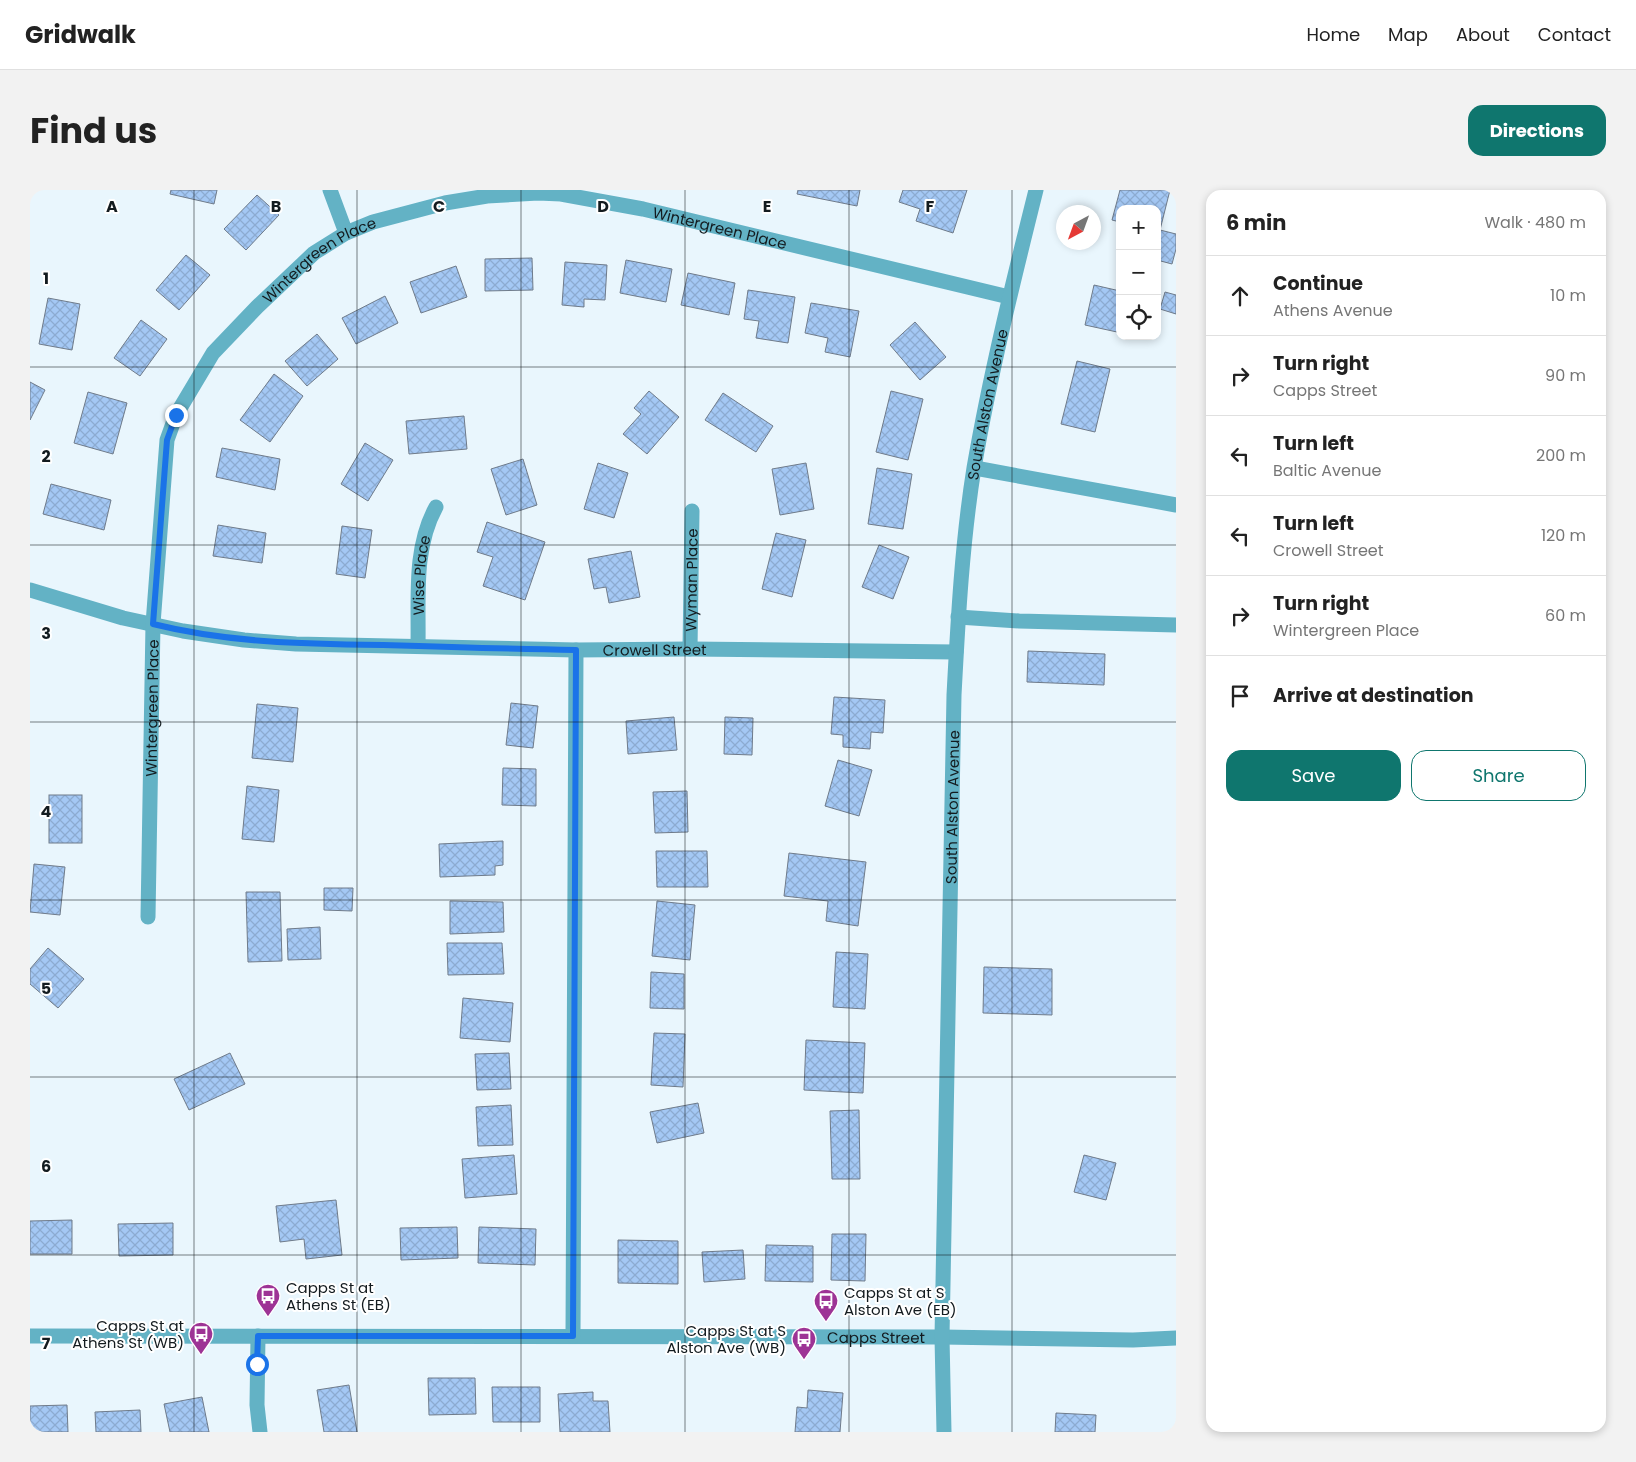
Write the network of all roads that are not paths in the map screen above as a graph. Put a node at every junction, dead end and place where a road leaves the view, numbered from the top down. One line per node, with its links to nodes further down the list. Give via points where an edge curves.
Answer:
1 (330, 190): 3 (street)
2 (1036, 190): 4 (street, South Alston Avenue)
3 (346, 233): 4 (street, Wintergreen Place, via 445,203 487,196 561,194 642,209); 11 (street, Wintergreen Place, via 314,254 213,353 176,415 167,440)
4 (1009, 297): 5 (street, South Alston Avenue)
5 (974, 468): 6 (street); 10 (street, South Alston Avenue)
6 (1176, 505)
7 (436, 507): 13 (street, Wise Place, via 426,525 420,549)
8 (692, 511): 14 (street, Wyman Place)
9 (30, 590): 11 (street, Crowell Street, via 95,611)
10 (958, 617): 12 (street); 16 (street, South Alston Avenue)
11 (153, 624): 13 (street, Crowell Street, via 244,640); 17 (street, Wintergreen Place)
12 (1176, 625)
13 (418, 646): 15 (street, Crowell Street)
14 (690, 649): 15 (street, Crowell Street); 16 (street, Crowell Street)
15 (576, 650): 20 (street)
16 (956, 652): 21 (street, South Alston Avenue)
17 (148, 917)
18 (30, 1336): 19 (street, Capps Street)
19 (258, 1336): 20 (street, Capps Street); 23 (street)
20 (573, 1336): 21 (street, Capps Street)
21 (942, 1337): 22 (street, Capps Street); 24 (street, South Alston Avenue)
22 (1176, 1338)
23 (260, 1432)
24 (944, 1432)

